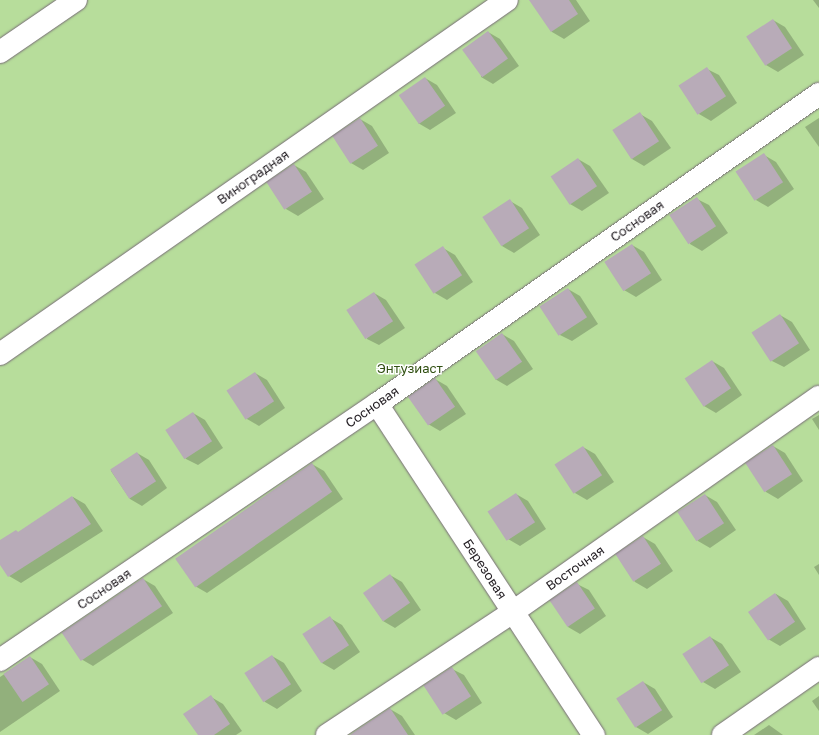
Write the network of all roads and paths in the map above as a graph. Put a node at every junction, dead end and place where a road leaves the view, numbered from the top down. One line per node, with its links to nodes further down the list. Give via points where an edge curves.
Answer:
1 (76, 0): 3 (street)
2 (507, 0): 5 (street, Виноградная)
3 (0, 52)
4 (819, 94): 7 (street, Сосновая)
5 (0, 354)
6 (819, 397): 8 (street, Восточная)
7 (377, 404): 8 (street, Березовая); 9 (street, Сосновая)
8 (513, 612): 11 (street, Восточная); 12 (street, Березовая)
9 (0, 660)
10 (819, 668): 13 (street)
11 (328, 735)
12 (594, 735)
13 (723, 735)

